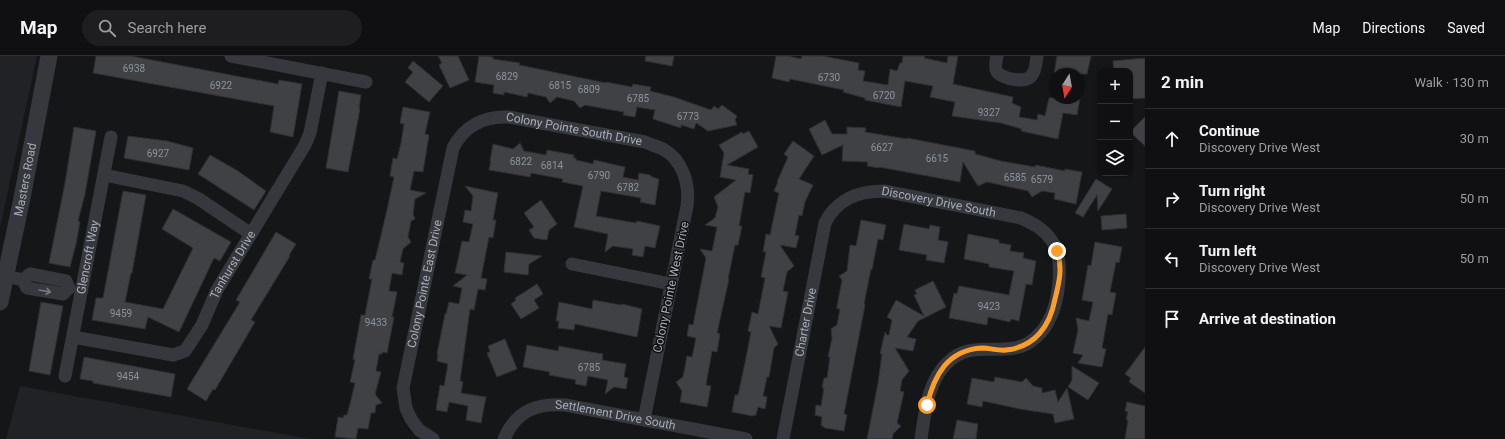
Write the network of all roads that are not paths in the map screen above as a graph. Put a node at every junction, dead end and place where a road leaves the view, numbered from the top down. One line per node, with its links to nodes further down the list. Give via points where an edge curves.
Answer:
1 (49, 56): 14 (street, Masters Road)
2 (231, 56): 5 (street)
3 (997, 56): 4 (street, via 996,67 999,74 1026,80 1032,75)
4 (1038, 56)
5 (322, 73): 6 (street); 12 (street, Tanhurst Drive, via 305,145)
6 (366, 82)
7 (473, 125): 9 (street, Colony Pointe South Drive, via 483,120 508,117 645,142 664,150); 21 (street, Colony Pointe East Drive, via 459,138 452,151 404,380 404,400 411,419 419,430)
8 (111, 137): 10 (street, Glencroft Way)
9 (672, 157): 15 (street, Colony Pointe West Drive, via 687,181 688,199)
10 (104, 175): 12 (street, via 183,191); 16 (street, Glencroft Way)
11 (835, 208): 24 (street, Charter Drive, via 822,234); 25 (street, Discovery Drive South, via 855,194 884,191 1021,218 1044,230 1056,248 1060,266 1059,280 1048,322 1040,333 1022,346 1004,350 982,348 966,351 947,363 932,386)
12 (251, 234): 18 (street, Tanhurst Drive, via 215,294 202,325 181,353 168,354)
13 (572, 264): 15 (street)
14 (6, 276): 16 (street, via 23,280 30,274 66,281); 17 (street, Masters Road)
15 (671, 284): 20 (street, Colony Pointe West Drive)
16 (75, 289): 18 (street, Glencroft Way)
17 (0, 302)
18 (73, 337): 19 (street, Glencroft Way)
19 (65, 376)
20 (644, 420): 22 (street, Settlement Drive South, via 548,404 518,418); 23 (street, Settlement Drive South)
21 (433, 439)
22 (504, 439)
23 (746, 439)
24 (783, 439)
25 (920, 439)

